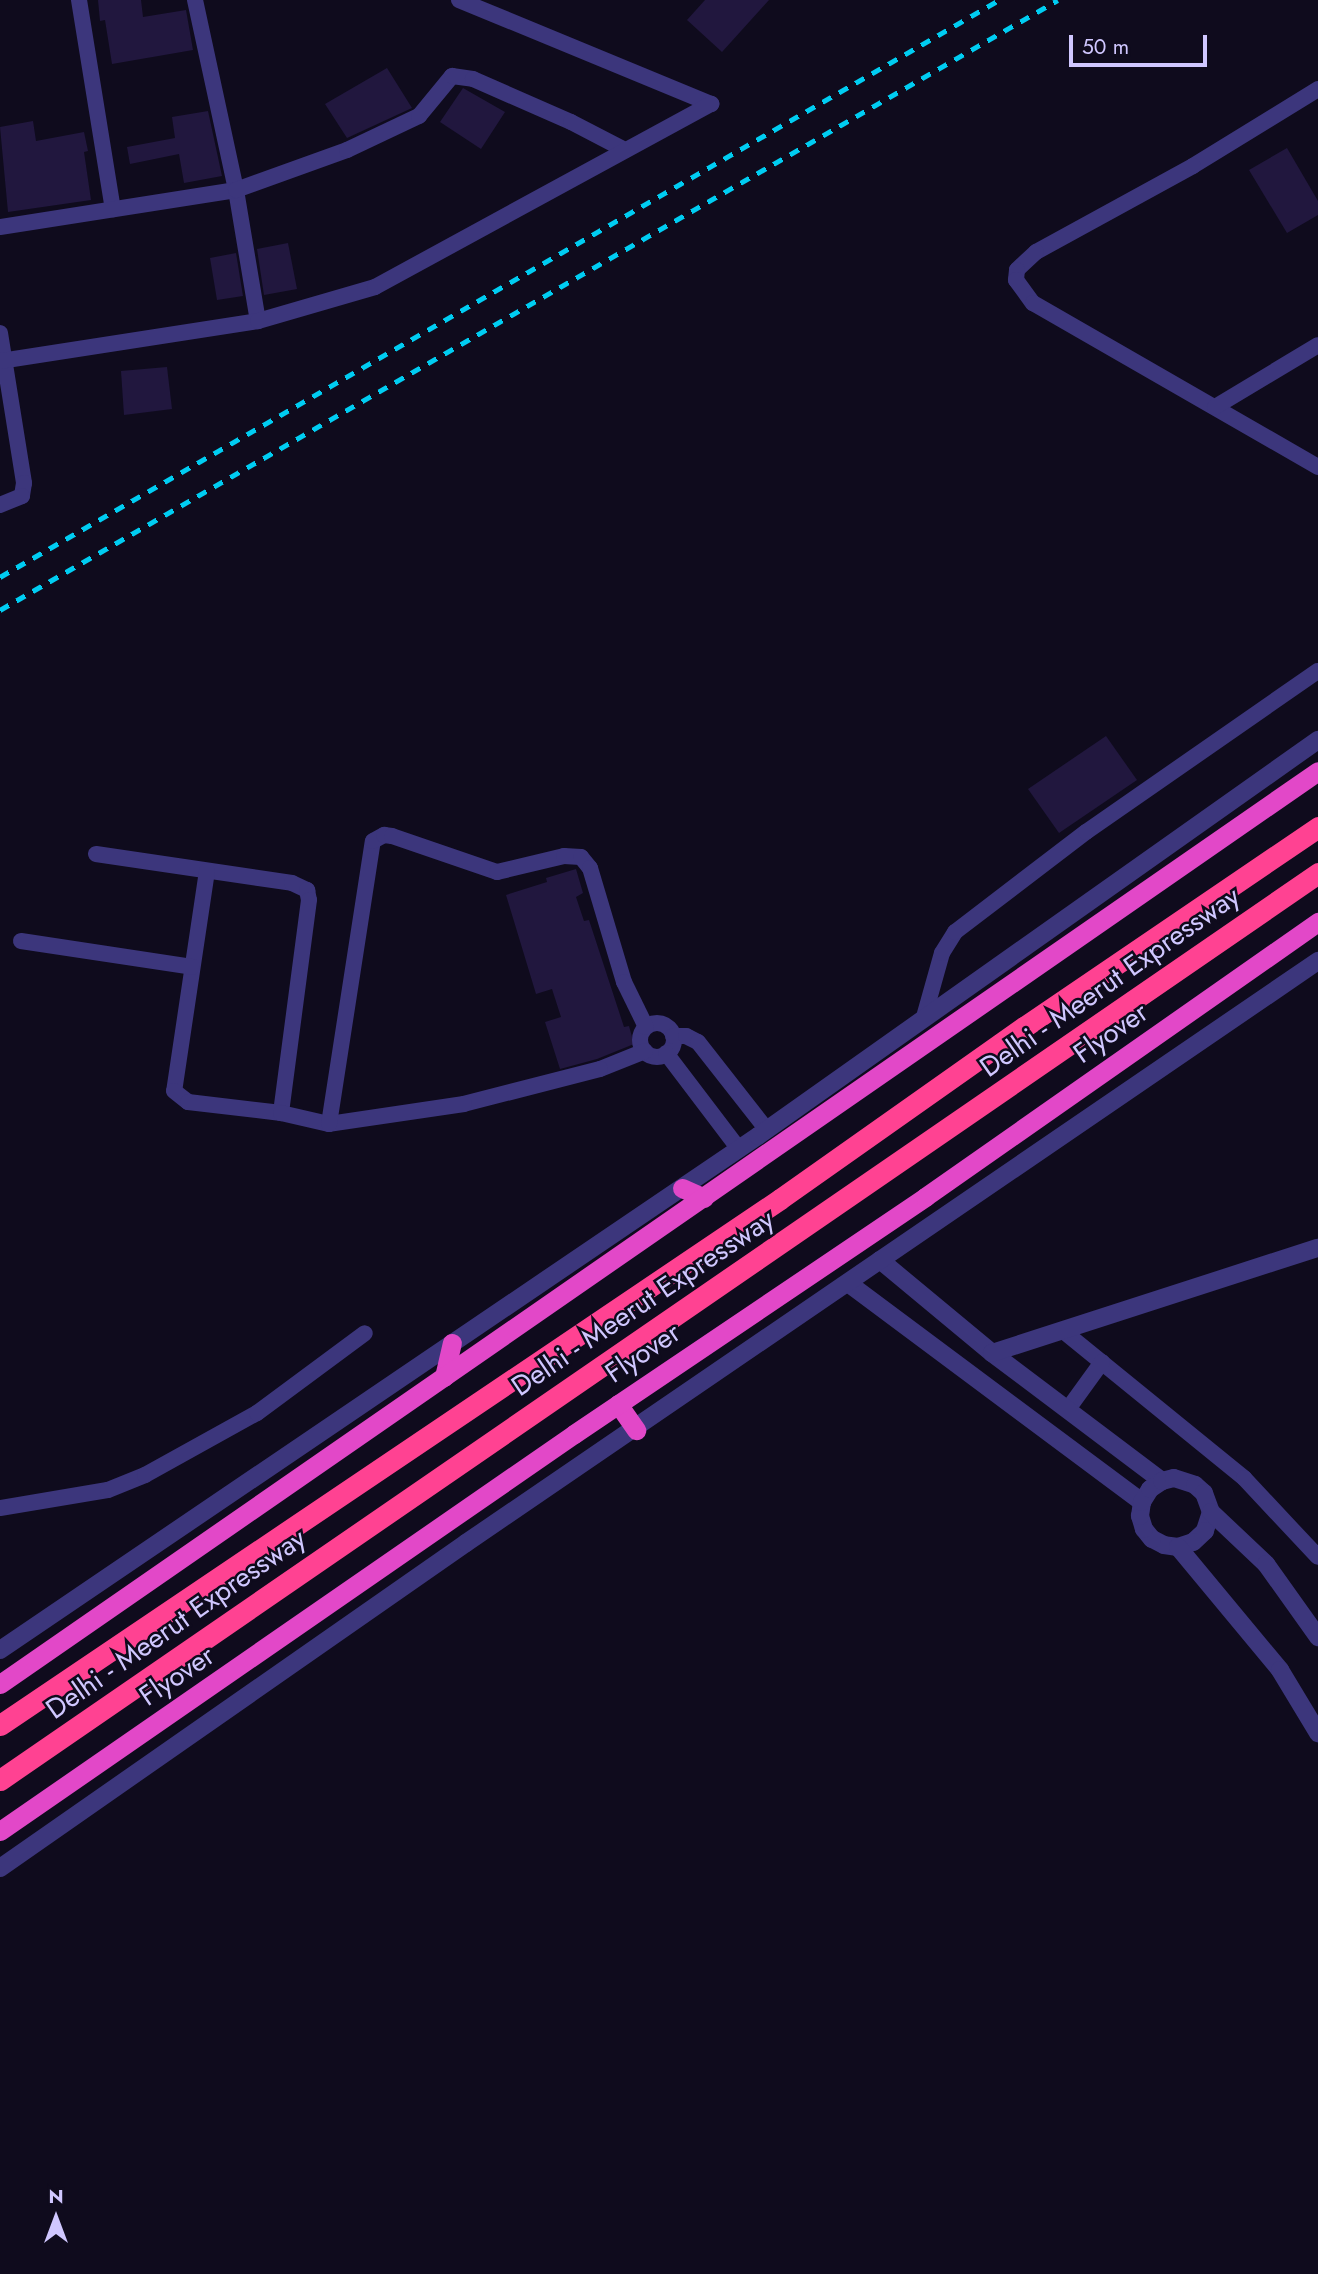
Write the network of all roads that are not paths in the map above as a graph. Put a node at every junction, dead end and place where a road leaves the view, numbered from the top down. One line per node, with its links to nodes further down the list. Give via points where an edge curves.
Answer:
1 (79, 0): 7 (street)
2 (195, 0): 6 (street)
3 (459, 0): 5 (street, via 711,104)
4 (1318, 89): 13 (street, via 1193,166 1036,252 1017,270 1016,280 1033,303)
5 (625, 150): 6 (street, via 485,84 452,76 419,116 347,150); 9 (street, via 375,287)
6 (236, 190): 7 (street); 9 (street)
7 (113, 209): 8 (street)
8 (0, 227)
9 (258, 321): 12 (street)
10 (0, 332): 12 (street)
11 (1318, 345): 13 (street)
12 (2, 361): 15 (street, via 24,483 22,496)
13 (1214, 407): 14 (street)
14 (1318, 467)
15 (0, 505)
16 (1318, 671): 27 (street, via 1086,832 955,932 942,953)
17 (1318, 740): 27 (street)
18 (1318, 771): 37 (highway)
19 (1318, 827): 59 (highway, Delhi - Meerut Expressway, via 780,1199)
20 (96, 854): 21 (street)
21 (207, 871): 26 (street); 32 (street, via 292,883 307,890)
22 (1318, 873): 61 (highway, Delhi - Meerut Expressway)
23 (1318, 922): 47 (highway, Flyover)
24 (21, 941): 26 (street)
25 (1318, 961): 39 (street)
26 (192, 967): 32 (street, via 174,1091 188,1102)
27 (924, 1017): 34 (street)
28 (646, 1027): 29 (street, via 664,1025); 30 (street, via 639,1039); 33 (street, via 624,982 590,868 581,857 564,856 497,872 384,835 373,841)
29 (673, 1036): 31 (street); 34 (street, via 698,1042)
30 (645, 1052): 31 (street, via 658,1057); 33 (street, via 600,1069 464,1104)
31 (666, 1053): 35 (street)
32 (281, 1113): 33 (street)
33 (329, 1124)
34 (767, 1130): 35 (street)
35 (739, 1149): 36 (street)
36 (682, 1188): 37 (highway); 43 (street)
37 (704, 1198): 46 (highway)
38 (1318, 1248): 41 (street)
39 (880, 1260): 40 (street); 44 (street)
40 (848, 1283): 49 (street); 51 (street)
41 (1062, 1331): 44 (street); 45 (street)
42 (365, 1333): 52 (street, via 257,1413 145,1475 108,1490)
43 (452, 1343): 46 (highway); 57 (street)
44 (992, 1353): 48 (street)
45 (1102, 1362): 48 (street); 55 (street, via 1244,1478)
46 (444, 1377): 58 (highway)
47 (618, 1404): 49 (highway); 62 (highway, Flyover)
48 (1068, 1409): 50 (street)
49 (636, 1430): 63 (street)
50 (1162, 1481): 51 (street); 53 (street, via 1185,1480 1195,1485)
51 (1142, 1502): 54 (street, via 1144,1529 1164,1545)
52 (0, 1508)
53 (1211, 1512): 54 (street, via 1205,1531); 56 (street, via 1266,1564)
54 (1178, 1547): 60 (street, via 1280,1670)
55 (1318, 1557)
56 (1318, 1637)
57 (0, 1650)
58 (0, 1684)
59 (0, 1726)
60 (1318, 1732)
61 (0, 1780)
62 (0, 1831)
63 (0, 1868)

